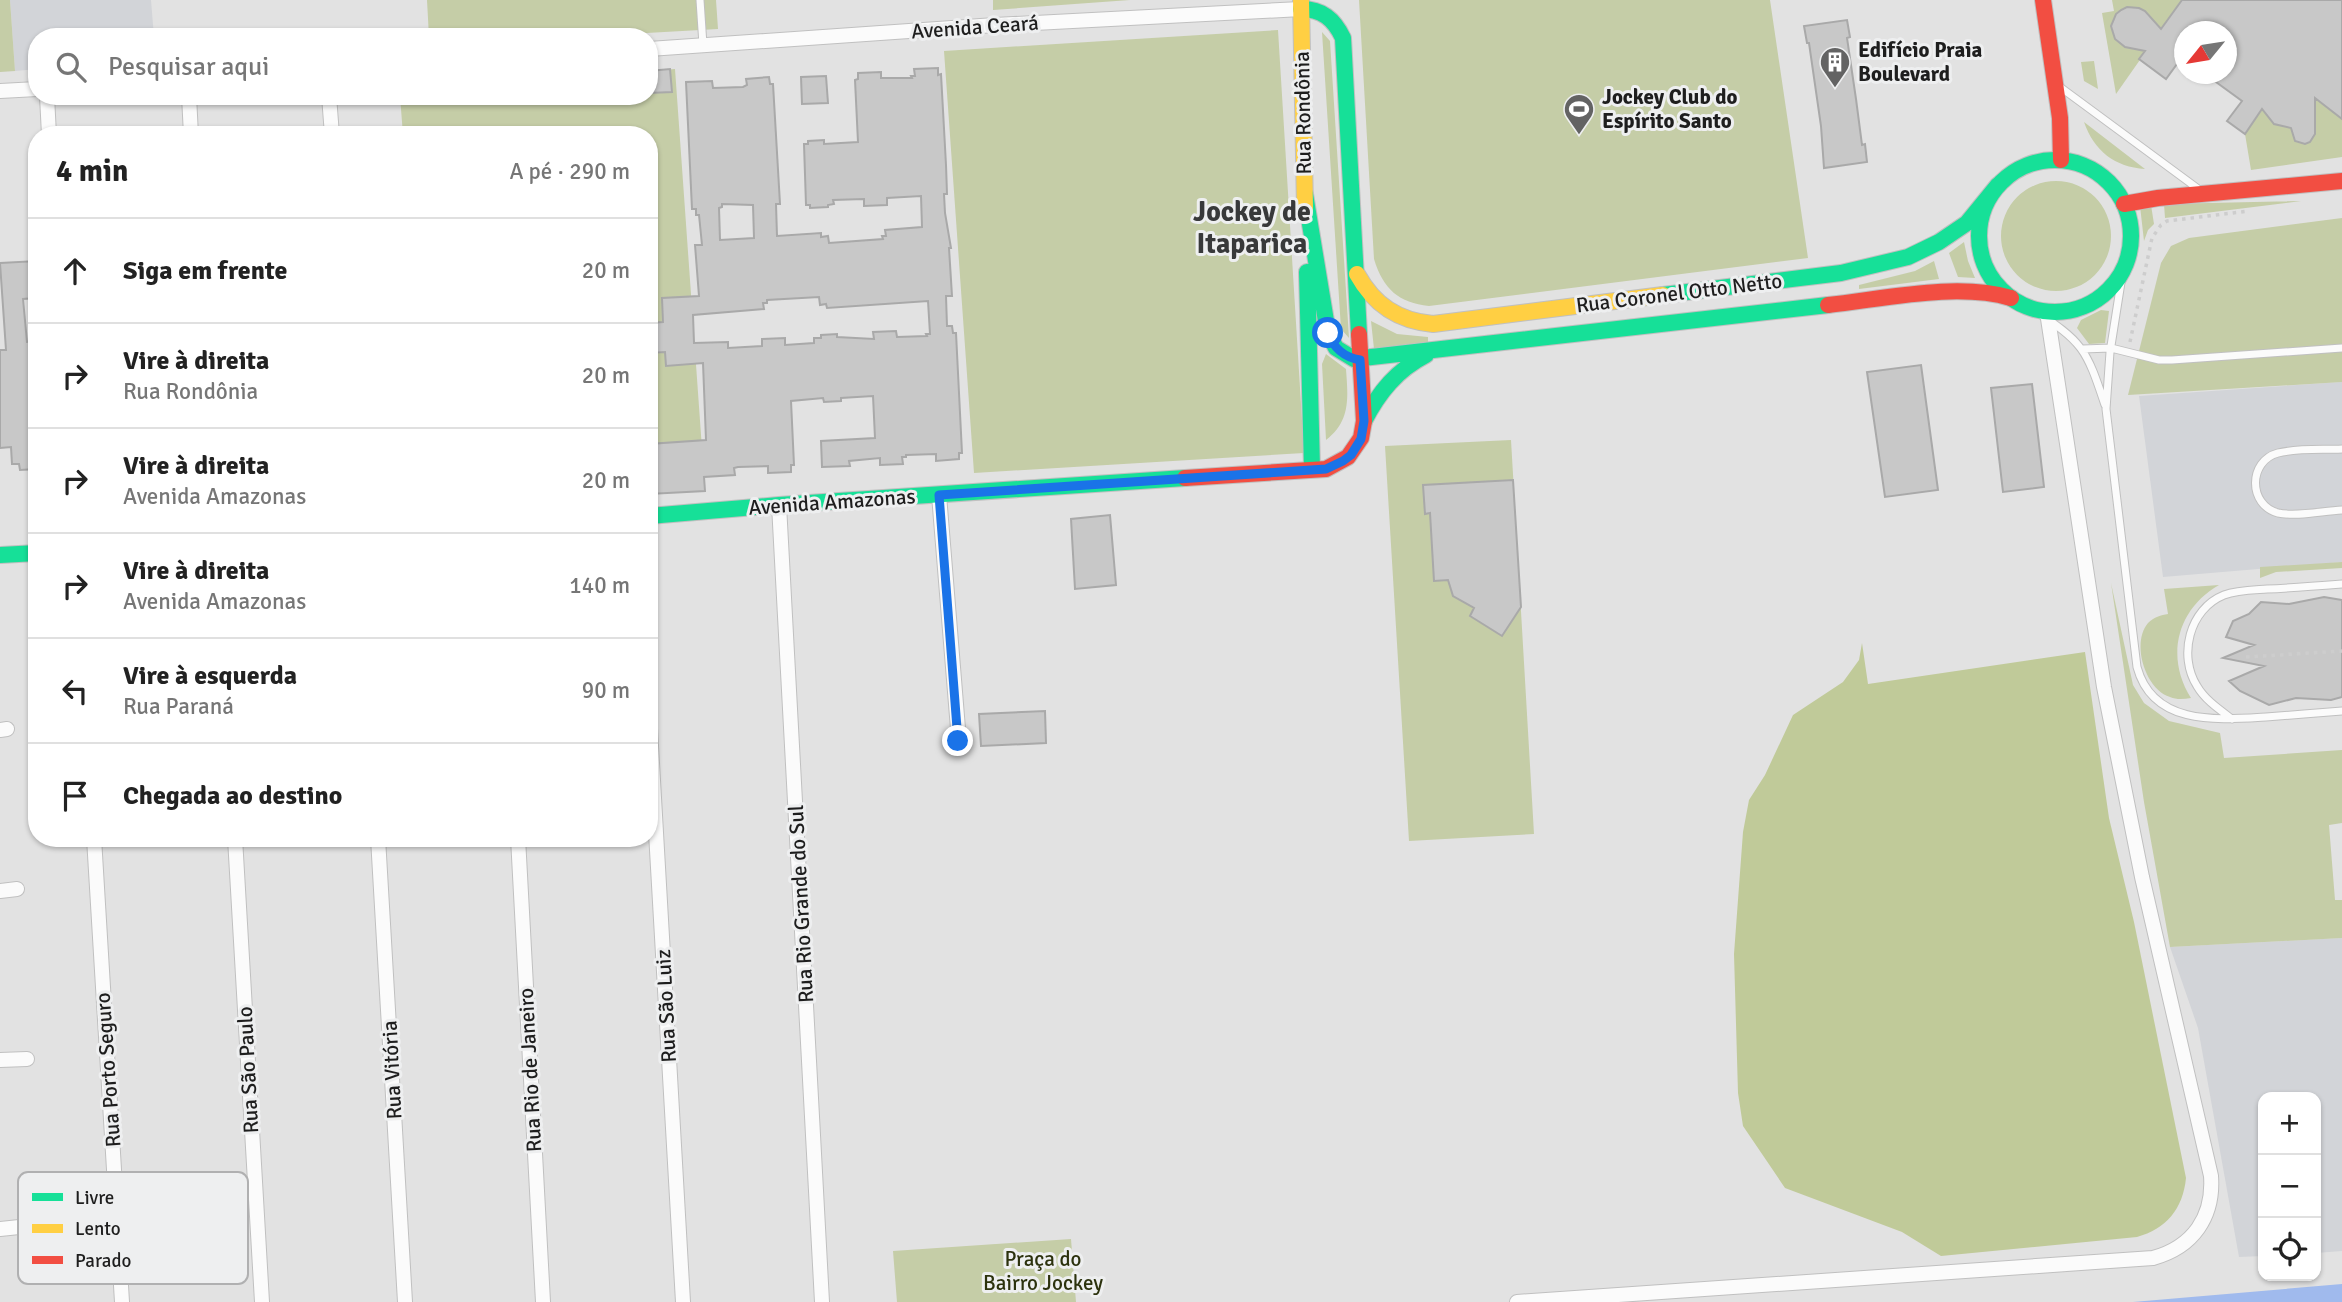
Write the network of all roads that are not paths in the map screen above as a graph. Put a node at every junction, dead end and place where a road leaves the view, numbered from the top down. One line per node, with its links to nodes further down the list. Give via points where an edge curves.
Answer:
1 (700, 0): 4 (lane)
2 (2043, 0): 6 (street)
3 (1301, 4): 4 (street, Avenida Ceará); 18 (street, Rua Rondônia); 21 (street, Rua Rondônia, via 1323,11 1337,23 1343,38)
4 (703, 45): 5 (street, Avenida Ceará)
5 (658, 48)
6 (2056, 83): 15 (street); 19 (lane)
7 (28, 89): 8 (street)
8 (0, 91)
9 (47, 105): 12 (street)
10 (189, 105): 13 (street)
11 (329, 105): 14 (street)
12 (49, 126)
13 (191, 126)
14 (331, 126)
15 (2061, 160): 17 (street, via 2020,168); 20 (street, via 2092,170)
16 (2342, 181): 19 (street)
17 (1998, 185): 21 (street, Rua Coronel Otto Netto, via 1967,223 1937,243 1871,268 1841,273 1433,324 1390,312 1369,294); 23 (street, via 1983,213 1979,244 1989,274)
18 (1305, 194): 29 (street, via 1328,333 1336,348); 33 (street, Rua Rondônia)
19 (2206, 195): 20 (street)
20 (2124, 204): 22 (street, via 2131,238)
21 (1355, 269): 29 (street, Rua Rondônia)
22 (2123, 270): 24 (street, via 2110,289 2092,303); 25 (lane)
23 (2011, 298): 24 (street); 28 (street, Rua Coronel Otto Netto, via 1988,291 1951,291)
24 (2043, 313): 27 (lane); 63 (street, via 2116,752 2211,1176 2211,1200 2203,1222 2177,1249 2153,1258)
25 (2111, 348): 26 (lane, via 2160,360); 27 (lane); 30 (lane)
26 (2342, 348)
27 (2083, 349): 30 (lane)
28 (1436, 351): 29 (street, Rua Coronel Otto Netto); 31 (street, via 1393,378)
29 (1360, 360): 31 (street, Rua Rondônia)
30 (2106, 409): 42 (lane, via 2137,667 2144,687 2169,709)
31 (1364, 421): 33 (street, Avenida Amazonas, via 1361,439 1351,455 1335,466)
32 (2342, 449): 36 (lane, via 2269,456 2258,468 2255,484 2265,506 2280,513)
33 (1312, 470): 34 (street, Avenida Amazonas)
34 (939, 495): 35 (street, Avenida Amazonas); 43 (street)
35 (779, 505): 37 (street, Avenida Amazonas); 62 (street, Rua Rio Grande do Sul)
36 (2342, 510)
37 (658, 515)
38 (28, 553): 39 (street)
39 (0, 555)
40 (2342, 584): 42 (lane, via 2234,593 2216,599 2203,611 2190,636 2191,674 2201,692)
41 (2342, 711): 42 (lane)
42 (2233, 719)
43 (958, 741)
44 (95, 847): 53 (street, Rua Porto Seguro)
45 (236, 847): 58 (street, Rua São Paulo)
46 (379, 847): 59 (street, Rua Vitória)
47 (518, 847): 60 (street, Rua Rio de Janeiro)
48 (657, 847): 61 (street, Rua São Luiz)
49 (17, 889): 50 (street)
50 (0, 891)
51 (27, 1059): 52 (street)
52 (0, 1060)
53 (114, 1172)
54 (18, 1227): 55 (street)
55 (0, 1229)
56 (121, 1284): 57 (street, Rua Porto Seguro)
57 (122, 1302)
58 (262, 1302)
59 (405, 1302)
60 (542, 1302)
61 (683, 1302)
62 (822, 1302)
63 (1517, 1302)

